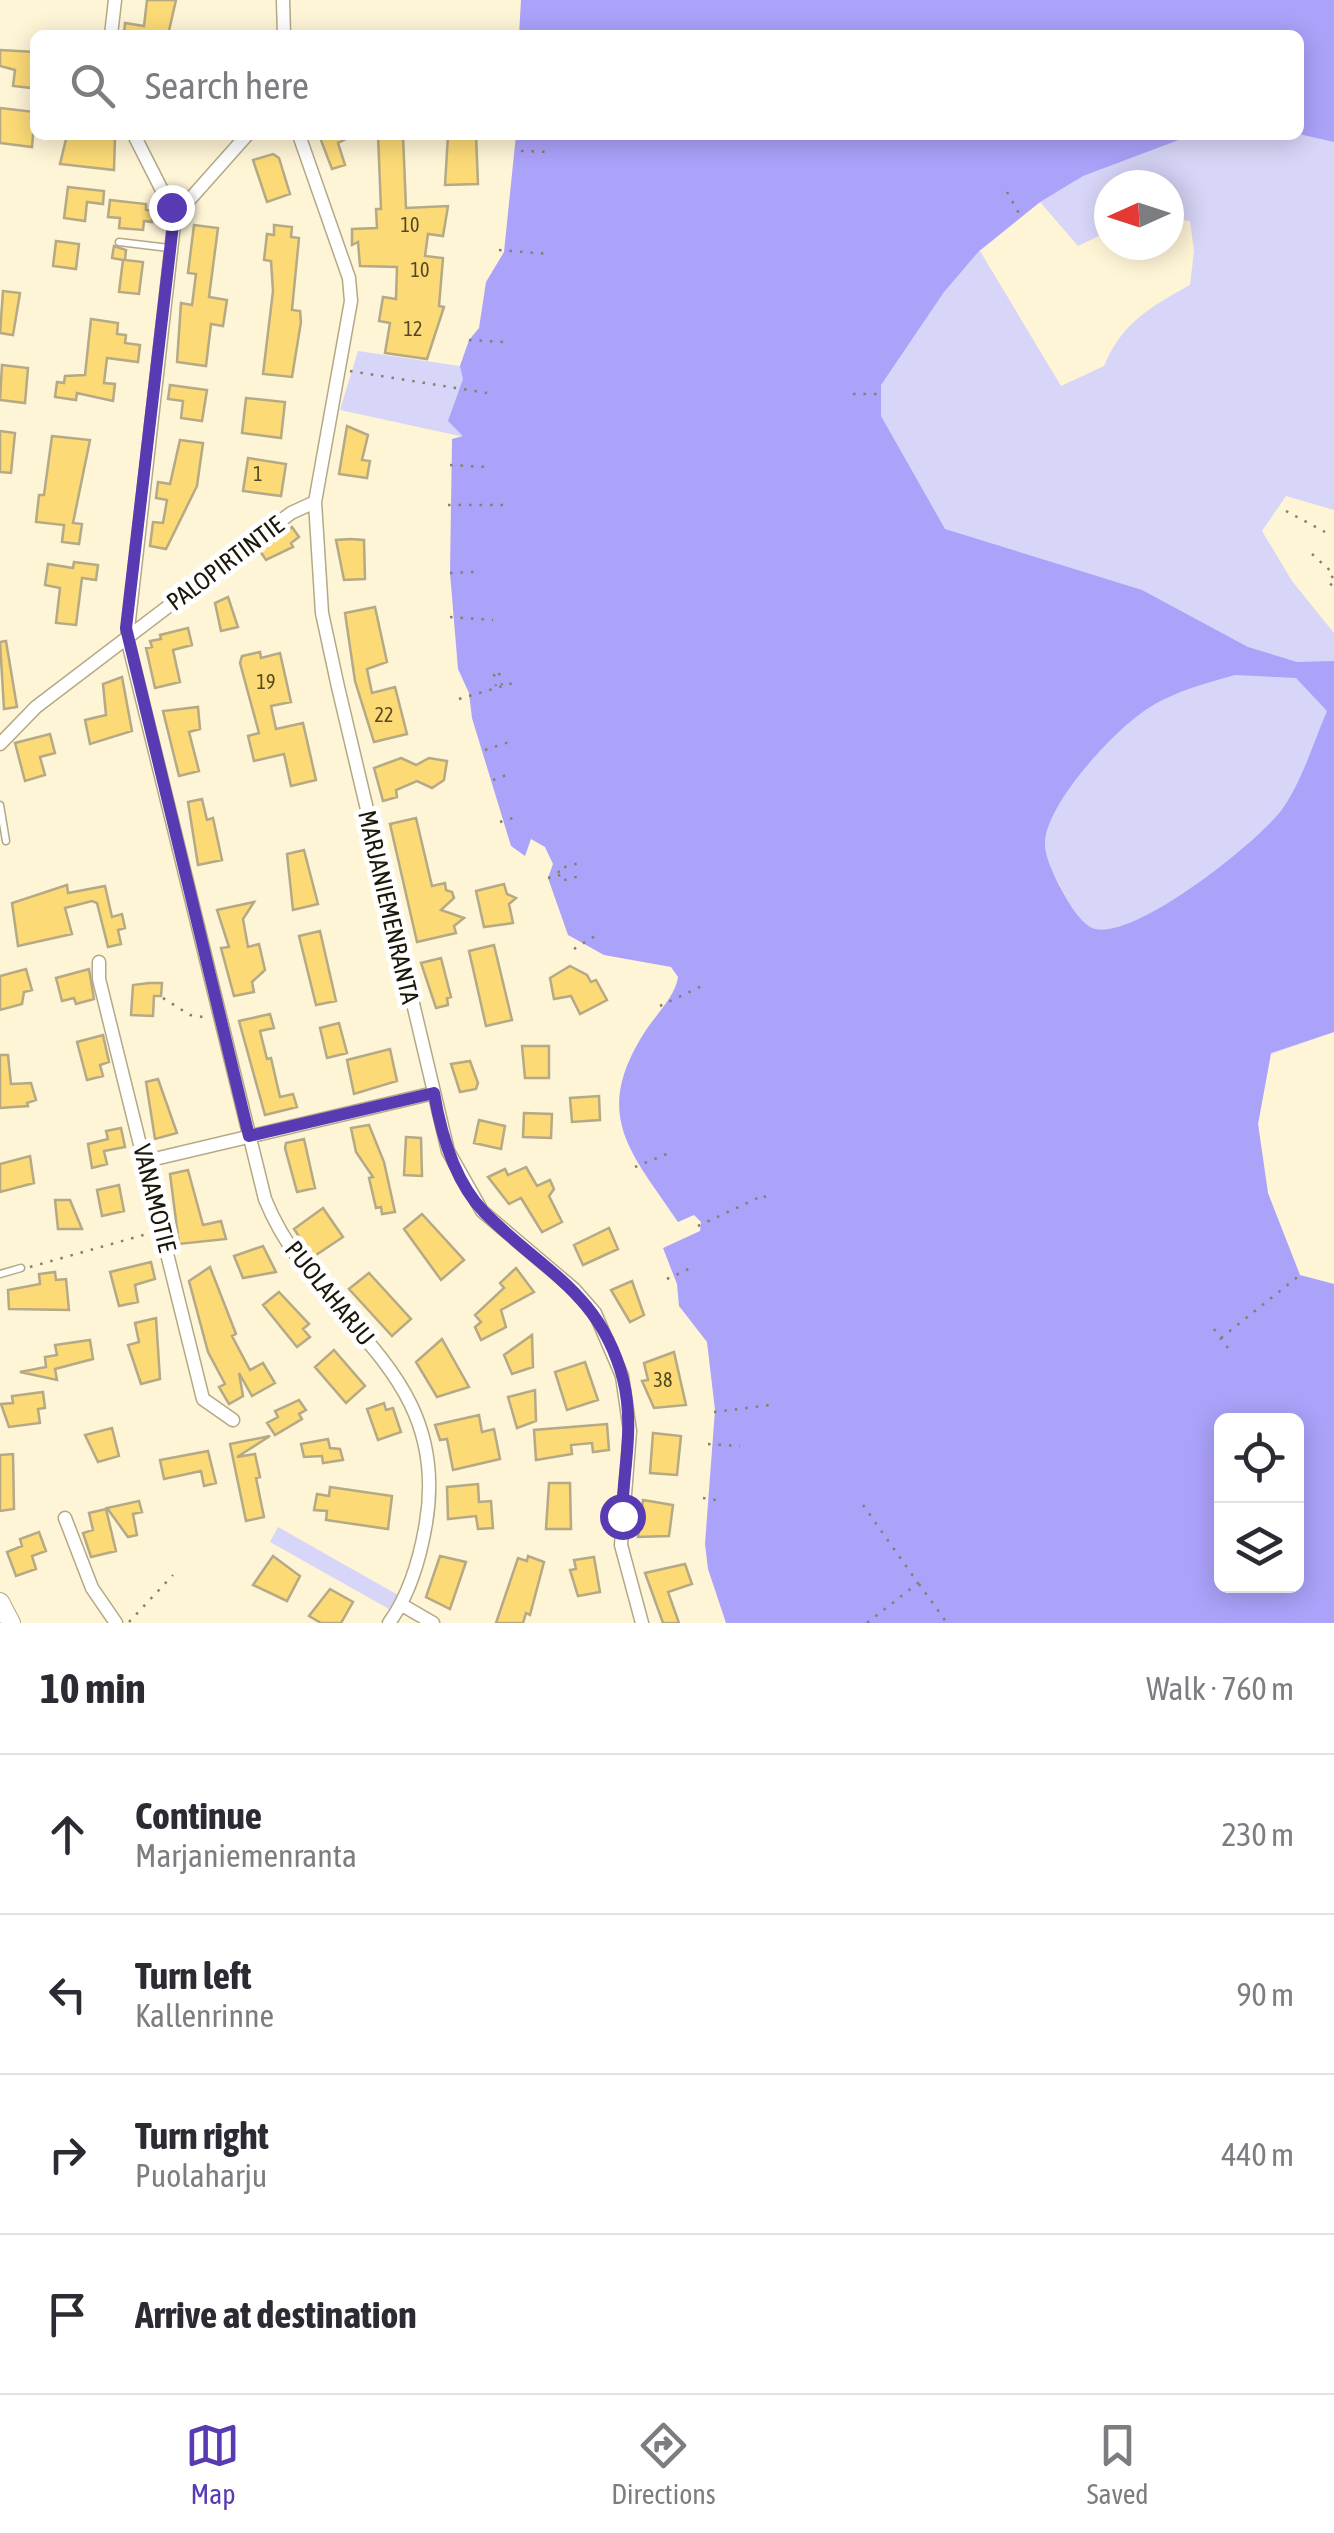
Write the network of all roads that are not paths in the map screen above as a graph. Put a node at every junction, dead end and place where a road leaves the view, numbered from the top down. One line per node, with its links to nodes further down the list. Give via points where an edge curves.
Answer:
1 (115, 0): 3 (street)
2 (284, 0): 4 (street)
3 (112, 30)
4 (284, 30)
5 (136, 140): 8 (street)
6 (242, 140): 8 (street)
7 (301, 140): 11 (street, MARJANIEMENRANTA, via 351,301)
8 (174, 216): 10 (street, PUOLAHARJU)
9 (119, 242): 10 (lane)
10 (170, 248): 12 (street, PUOLAHARJU)
11 (315, 502): 12 (street, PALOPIRTINTIE); 17 (street, MARJANIEMENRANTA, via 322,613)
12 (127, 638): 13 (street, PALOPIRTINTIE, via 36,707); 18 (street, PUOLAHARJU)
13 (0, 744)
14 (0, 805): 15 (lane)
15 (6, 842)
16 (99, 962): 19 (street, VANAMOTIE)
17 (434, 1093): 18 (street); 30 (street, MARJANIEMENRANTA, via 448,1151 482,1210 574,1289 608,1340 627,1398 621,1545)
18 (249, 1136): 19 (street); 25 (street, PUOLAHARJU, via 265,1198 290,1247 379,1352 416,1412 430,1492)
19 (146, 1161): 22 (street, VANAMOTIE, via 203,1399)
20 (21, 1268): 21 (lane)
21 (0, 1274)
22 (233, 1420)
23 (65, 1518): 27 (street, via 92,1588)
24 (0, 1602): 26 (street)
25 (402, 1605): 28 (street, PUOLAHARJU); 29 (street)
26 (11, 1623)
27 (116, 1623)
28 (389, 1623)
29 (433, 1623)
30 (642, 1623)

